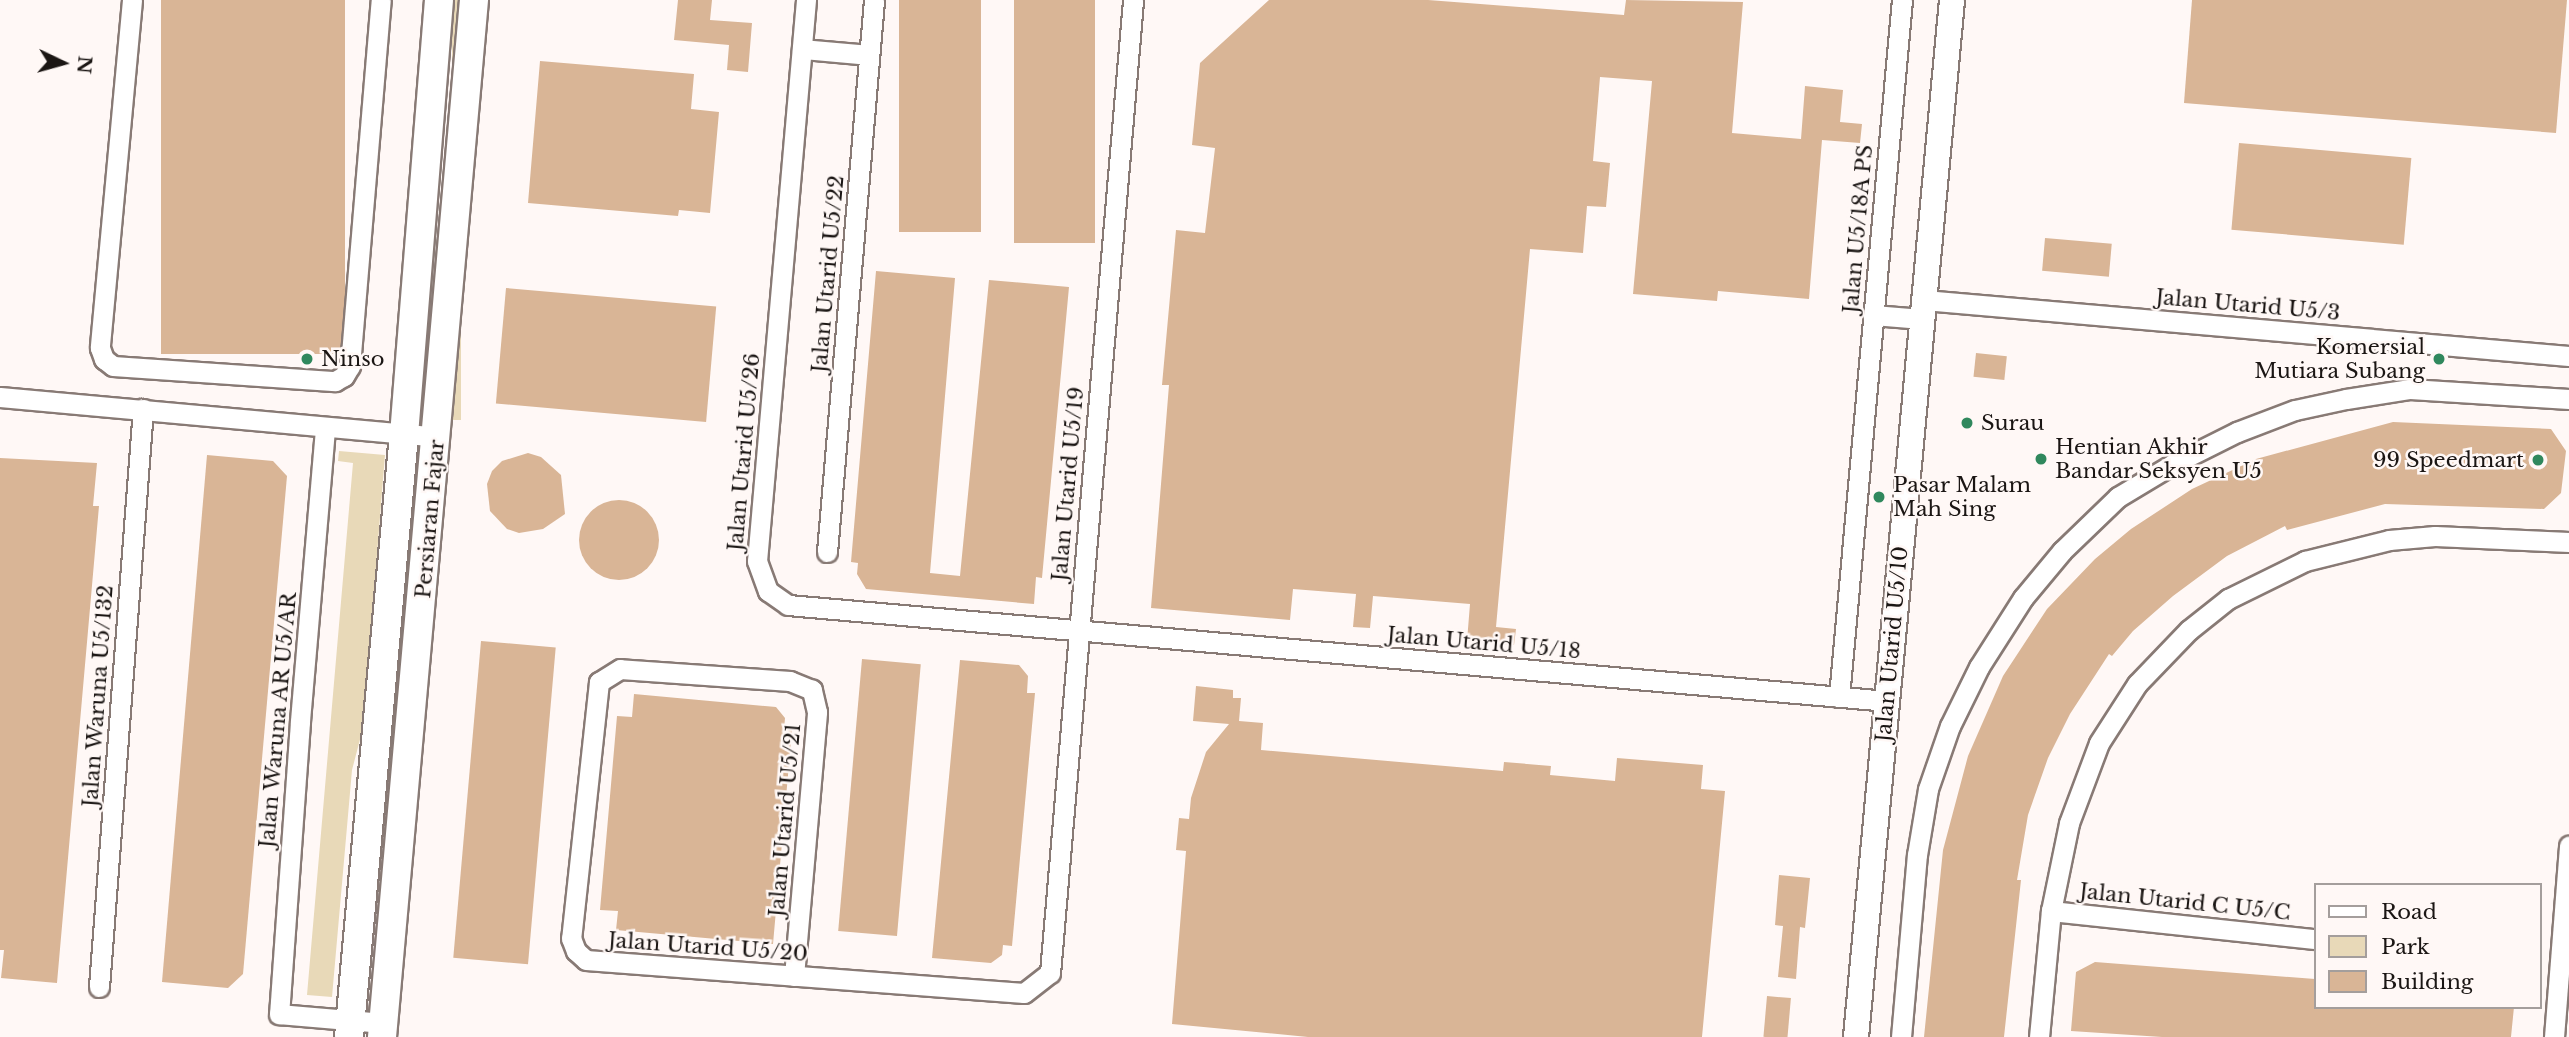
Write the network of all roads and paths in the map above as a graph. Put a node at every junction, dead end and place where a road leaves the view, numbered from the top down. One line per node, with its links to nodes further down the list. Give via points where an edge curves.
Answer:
1 (132, 0): 2 (street, via 100,348 104,359 113,366 335,381 350,366)
2 (381, 0)
3 (439, 0): 19 (main road, Persiaran Fajar)
4 (474, 0): 20 (main road, Persiaran Fajar)
5 (806, 0): 10 (street, Jalan Utarid U5/26)
6 (874, 0): 11 (street, Jalan Utarid U5/22)
7 (1133, 0): 23 (street, Jalan Utarid U5/19)
8 (1902, 0): 13 (street, Jalan U5/18A PS)
9 (1952, 0): 12 (street, Jalan Utarid U5/10)
10 (802, 48): 11 (street); 23 (street, Jalan Utarid U5/26, via 757,561 768,591 788,605)
11 (869, 55): 22 (street, Jalan Utarid U5/22)
12 (1923, 309): 13 (street, Jalan Utarid U5/3); 14 (street, Jalan Utarid U5/3); 26 (street, Jalan Utarid U5/10)
13 (1873, 315): 25 (street, Jalan U5/18A PS)
14 (2569, 356)
15 (0, 397): 17 (street)
16 (2569, 399): 37 (street, via 2410,389 2346,398 2295,410 2237,432 2118,497 2023,598 1979,667 1950,726 1928,789 1917,855)
17 (143, 410): 18 (street); 33 (street, Jalan Waruna U5/132)
18 (325, 429): 19 (street); 34 (street, Jalan Waruna AR U5/AR, via 279,1014)
19 (404, 435): 20 (street); 34 (main road, Persiaran Fajar)
20 (437, 437): 35 (main road, Persiaran Fajar)
21 (2569, 542): 28 (street, via 2435,536 2389,540 2305,561 2228,599 2189,630 2137,684 2099,743 2068,823)
22 (827, 552)
23 (1078, 631): 25 (street, Jalan Utarid U5/18); 31 (street, Jalan Utarid U5/19)
24 (708, 674): 32 (street, Jalan Utarid U5/21, via 790,681 812,690 817,712); 32 (street, Jalan Utarid U5/20, via 620,669 599,682 571,938 586,960)
25 (1839, 697): 26 (street, Jalan Utarid U5/18)
26 (1887, 701): 36 (street, Jalan Utarid U5/10)
27 (2569, 846): 30 (street)
28 (2051, 911): 29 (street, Jalan Utarid C U5/C); 38 (street)
29 (2314, 939)
30 (2549, 963): 39 (street)
31 (1050, 972): 32 (street, Jalan Utarid U5/20, via 1024,993)
32 (794, 976)
33 (99, 987)
34 (350, 1029): 35 (street)
35 (382, 1030)
36 (1856, 1037)
37 (1901, 1037)
38 (2039, 1037)
39 (2554, 1037)

